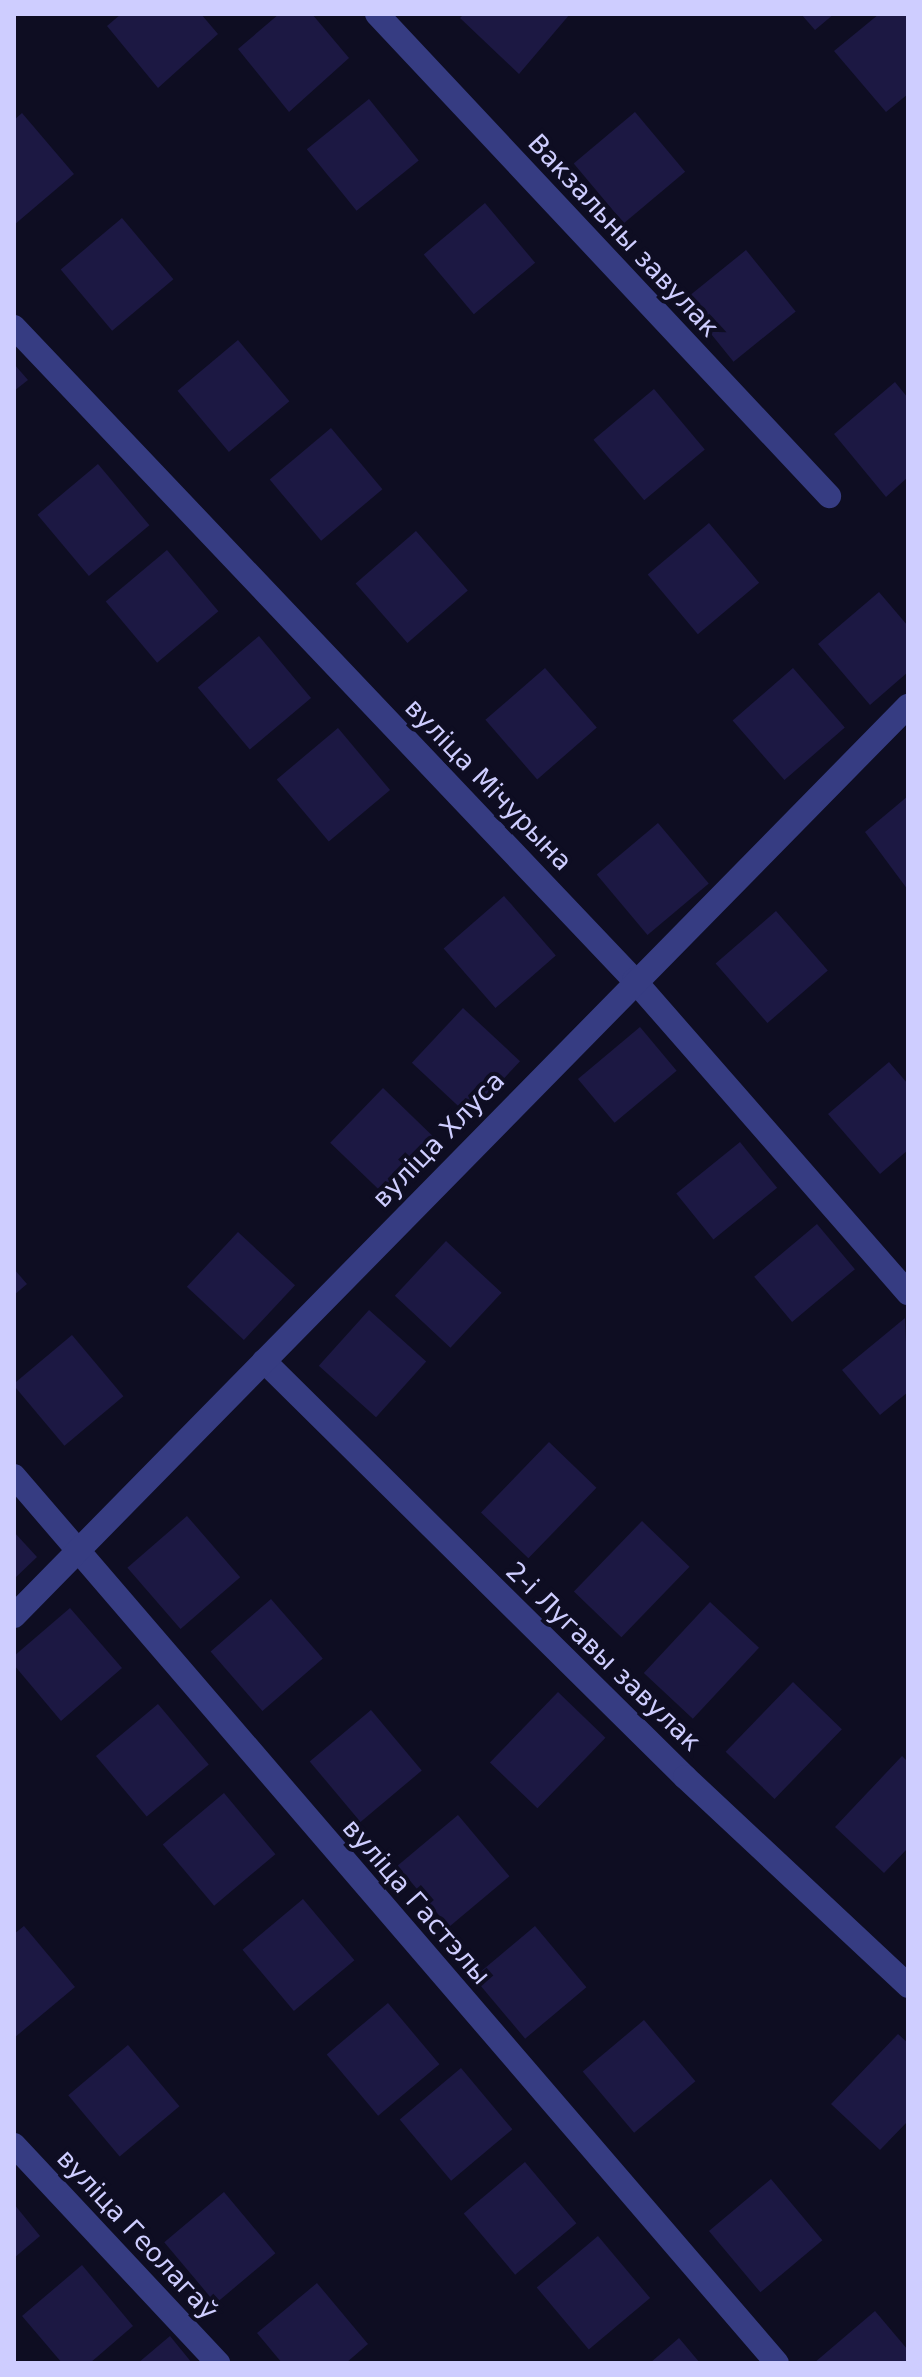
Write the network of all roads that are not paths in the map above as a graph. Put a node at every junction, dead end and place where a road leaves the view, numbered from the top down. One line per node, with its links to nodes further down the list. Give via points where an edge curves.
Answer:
1 (377, 14): 3 (street, Вакзальны завулак)
2 (14, 327): 5 (street, вуліца Мічурына)
3 (829, 496)
4 (908, 706): 5 (street, вуліца Хлуса)
5 (634, 980): 6 (street, вуліца Мічурына); 7 (street, вуліца Хлуса)
6 (908, 1293)
7 (264, 1361): 9 (street, вуліца Хлуса); 11 (street, 2-і Лугавы завулак, via 685,1777)
8 (14, 1476): 9 (street, вуліца Гастэлы)
9 (76, 1552): 10 (street, вуліца Хлуса); 14 (street, вуліца Гастэлы)
10 (14, 1616)
11 (908, 1986)
12 (14, 2145): 13 (street, вуліца Геолагаў)
13 (218, 2363)
14 (777, 2363)

